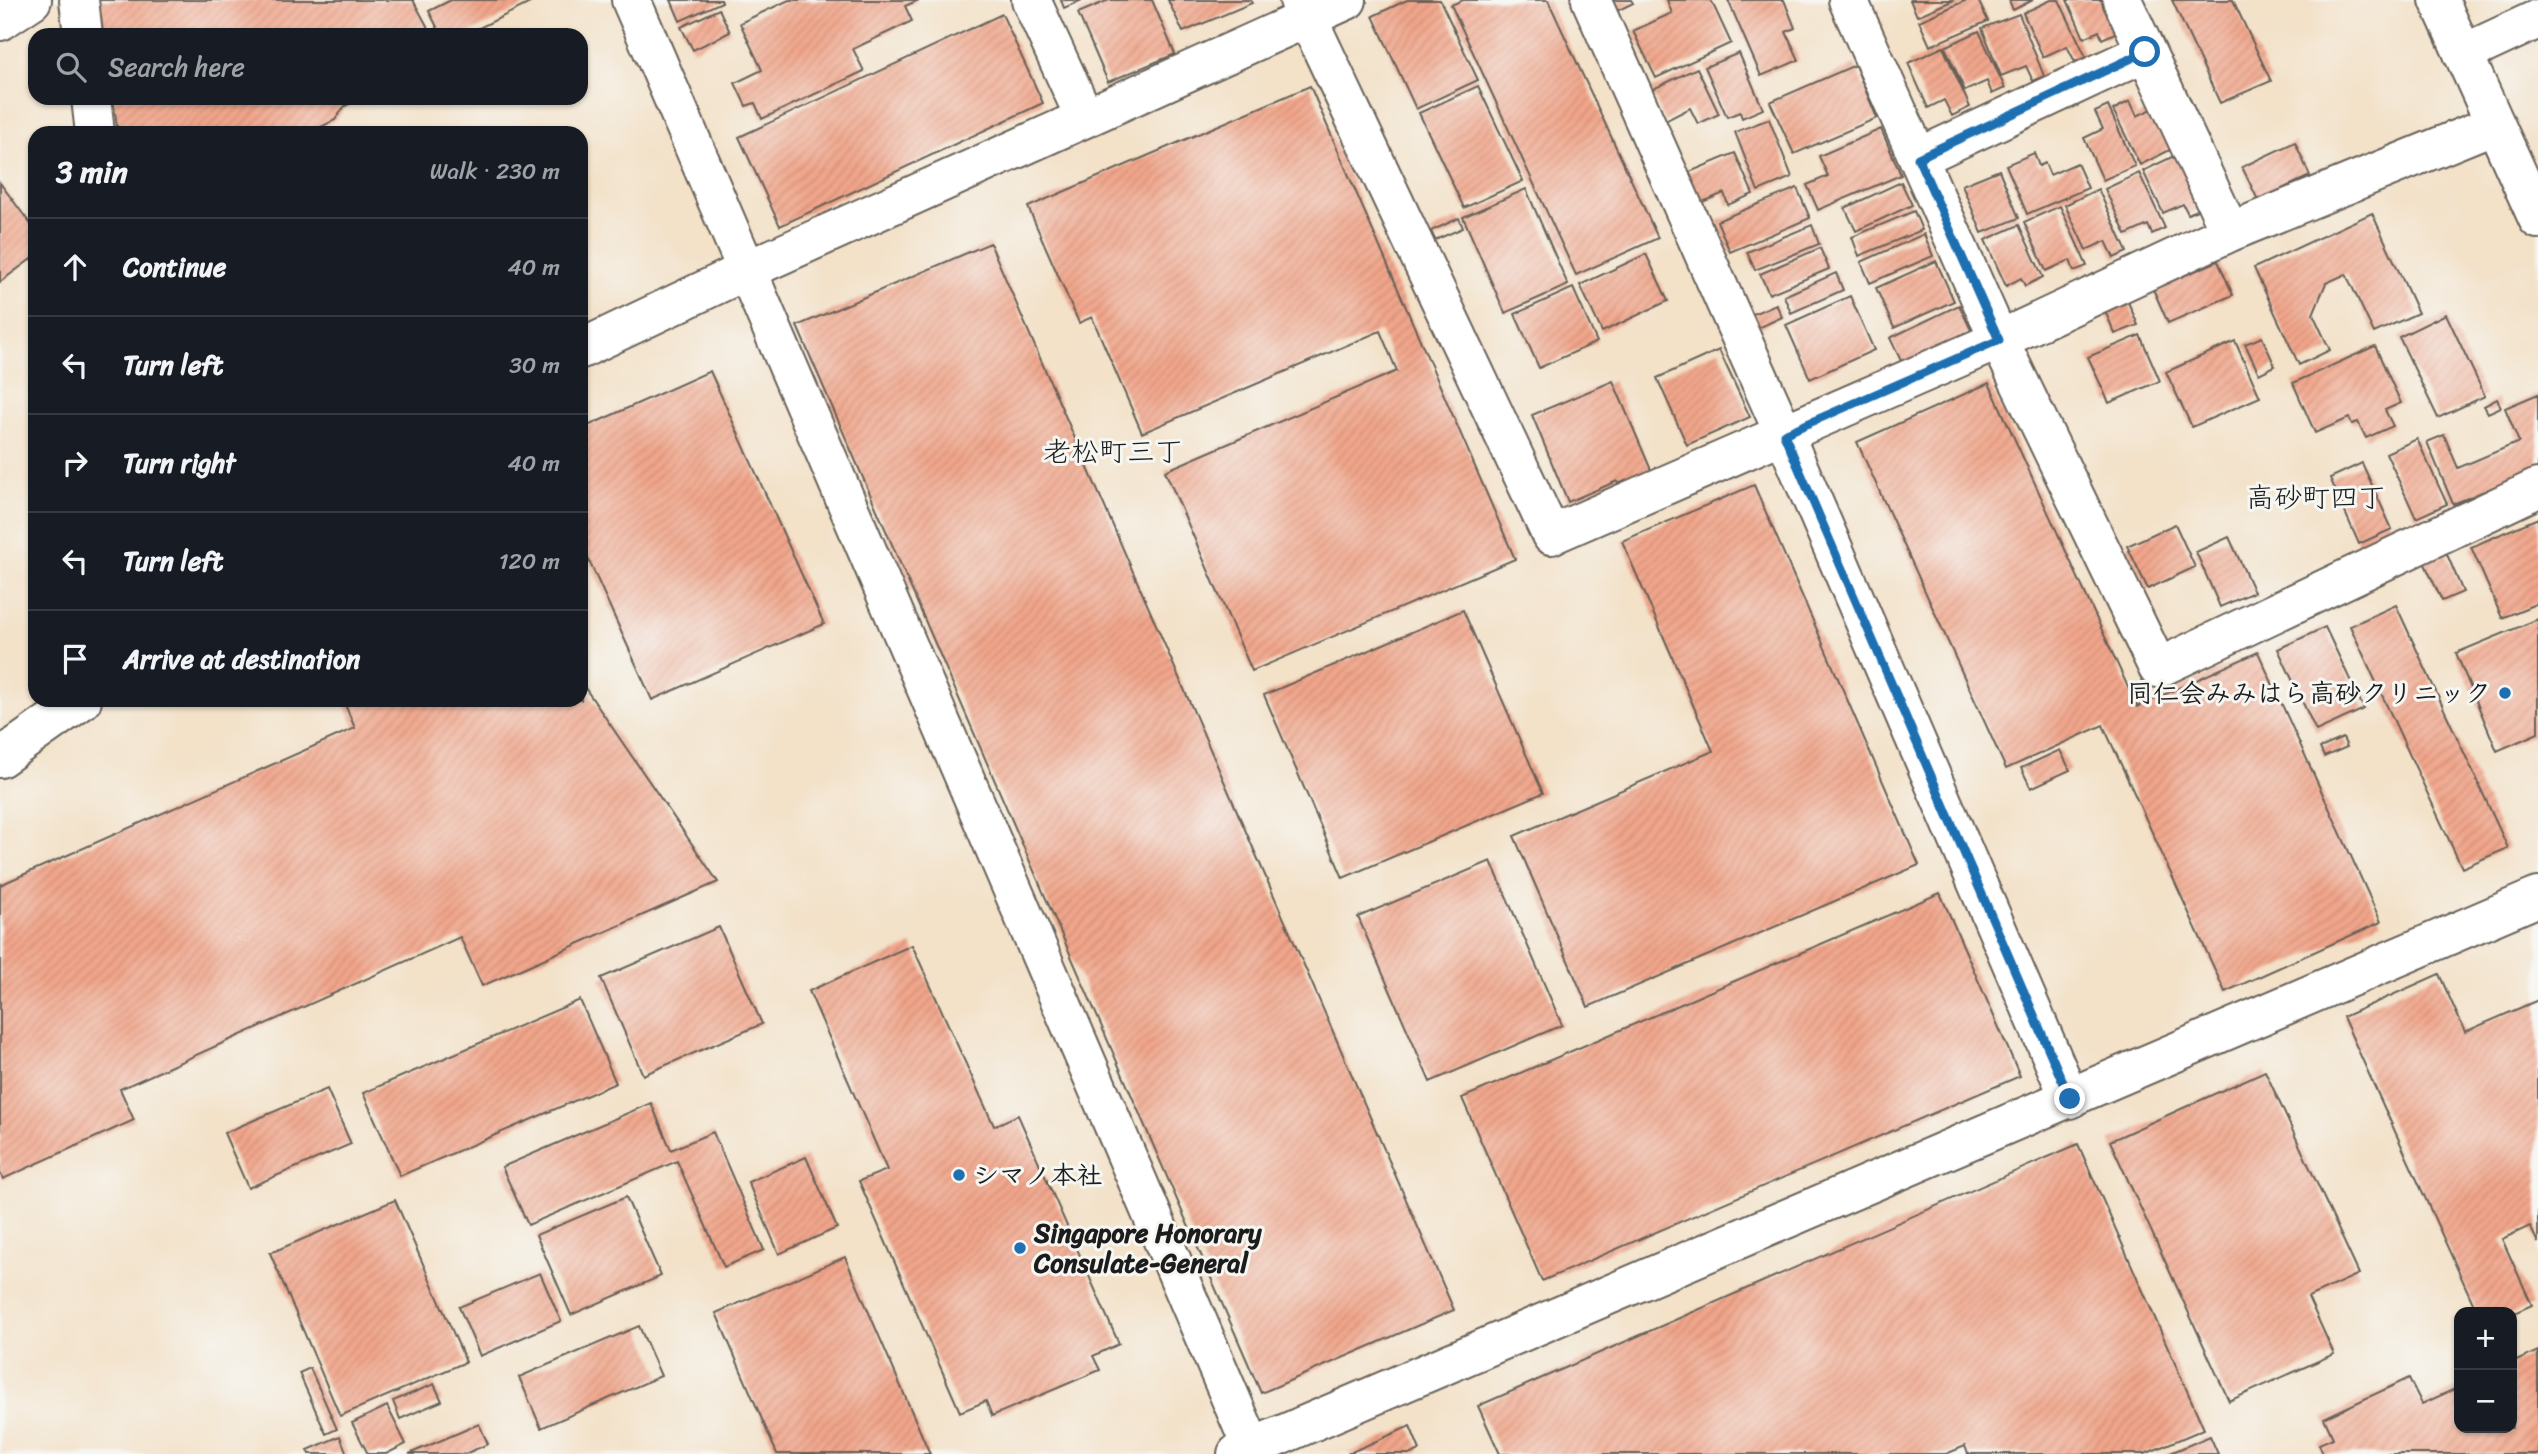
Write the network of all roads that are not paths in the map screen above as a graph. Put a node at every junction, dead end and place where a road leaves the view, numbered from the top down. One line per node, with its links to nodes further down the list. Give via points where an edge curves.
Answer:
1 (32, 0): 12 (street)
2 (79, 0): 13 (street)
3 (631, 0): 23 (street)
4 (1031, 0): 17 (street)
5 (1348, 0): 10 (street)
6 (1591, 0): 26 (street)
7 (1848, 0): 20 (street)
8 (2122, 0): 14 (street)
9 (2439, 0): 15 (street)
10 (1303, 9): 17 (street); 26 (street, via 1552,535)
11 (2538, 19): 15 (street)
12 (0, 21)
13 (82, 28)
14 (2145, 52): 20 (street); 22 (street)
15 (2463, 54): 18 (street)
16 (92, 105): 19 (street)
17 (1085, 118): 23 (street)
18 (2495, 124): 21 (street); 22 (street)
19 (94, 126)
20 (1918, 158): 24 (street)
21 (2538, 219)
22 (2230, 232): 24 (street)
23 (746, 271): 25 (street); 32 (street)
24 (1999, 340): 26 (street); 27 (street, via 2158,668)
25 (588, 346)
26 (1784, 434): 31 (street)
27 (2538, 488)
28 (72, 707): 29 (street)
29 (0, 758)
30 (2538, 898): 31 (street)
31 (2070, 1099): 32 (street)
32 (1244, 1451)

